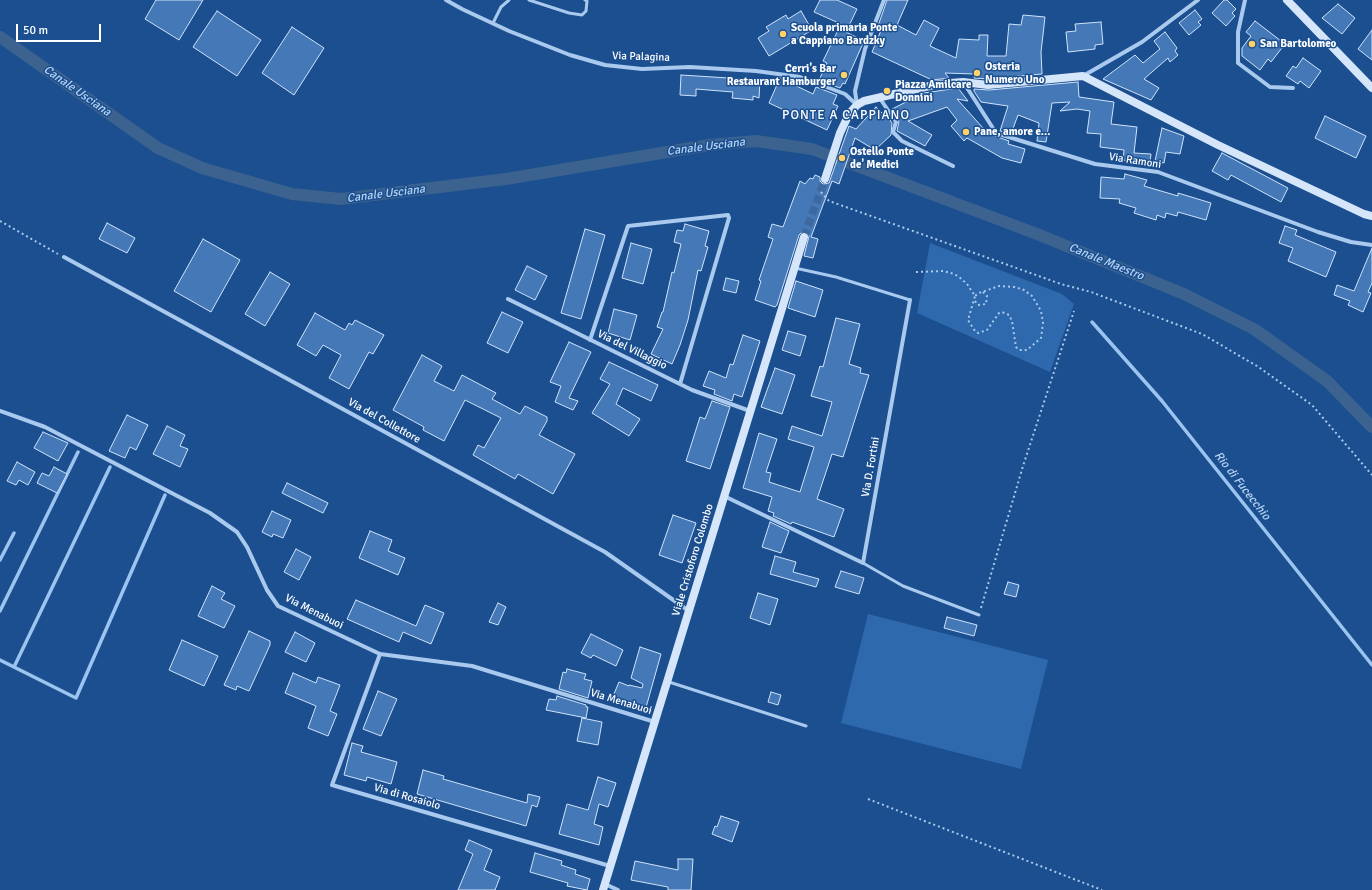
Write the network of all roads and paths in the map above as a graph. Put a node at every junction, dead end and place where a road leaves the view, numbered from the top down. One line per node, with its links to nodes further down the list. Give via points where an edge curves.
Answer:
1 (446, 0): 9 (street, Via Palagina)
2 (509, 0): 9 (lane)
3 (529, 0): 4 (lane, via 582,15 586,11)
4 (585, 0)
5 (884, 0): 15 (street, via 865,48 854,91)
6 (1198, 0): 10 (street, via 1142,42)
7 (1245, 0): 12 (street, via 1238,32 1238,63 1270,87)
8 (1287, 0): 13 (street)
9 (493, 24): 15 (street, Via Palagina, via 570,55 605,65 756,71 800,77 846,94)
10 (1083, 76): 11 (street, via 988,85); 19 (street, via 1218,145)
11 (963, 82): 14 (street, via 938,84); 22 (street, Via Ramoni, via 996,133 1095,164 1158,172 1318,232)
12 (1293, 88)
13 (1372, 88)
14 (879, 97): 15 (street, via 864,100); 16 (street, via 896,122 892,132 902,141)
15 (857, 105): 17 (street, via 840,133)
16 (953, 166)
17 (825, 179)
18 (821, 192): 36 (path, via 829,201 1061,284 1092,292 1202,334 1257,366 1312,405)
19 (1372, 216)
20 (0, 221): 23 (path)
21 (804, 237): 24 (street, Viale Cristoforo Colombo)
22 (1372, 246)
23 (64, 257): 39 (street, Via del Collettore, via 605,552)
24 (794, 268): 29 (lane, Via D. Fortini, via 836,277); 35 (street, Viale Cristoforo Colombo)
25 (916, 272): 27 (path, via 943,271 958,276)
26 (983, 292): 27 (path); 30 (path, via 988,296 986,304 978,305); 30 (path, via 999,286 1009,286 1024,290 1032,296 1042,311 1043,334 1038,341 1027,350 1019,350 1016,347 1012,321 1006,312 999,313 987,330 978,333 968,320)
27 (975, 296): 30 (path)
28 (508, 299): 32 (street, Via del Villaggio)
29 (910, 300): 38 (street, Via D. Fortini)
30 (975, 301)
31 (1074, 311): 40 (path, via 1023,466)
32 (590, 340): 33 (street, Via del Villaggio); 33 (street, via 628,226 728,215)
33 (680, 384): 35 (street, Via del Villaggio)
34 (0, 411): 41 (street, Via Menabuoi, via 45,427 210,513 237,532 248,547 267,590 278,606)
35 (750, 411): 37 (street, Viale Cristoforo Colombo)
36 (1372, 475)
37 (724, 496): 38 (street); 39 (street, Viale Cristoforo Colombo)
38 (863, 563): 40 (lane, via 903,586)
39 (689, 611): 42 (street, Viale Cristoforo Colombo)
40 (979, 615)
41 (380, 654): 43 (street, Via Menabuoi, via 472,666); 46 (street, Via di Rosaiolo, via 332,784)
42 (667, 682): 43 (street, Viale Cristoforo Colombo); 44 (lane)
43 (655, 722): 46 (street, Viale Cristoforo Colombo)
44 (806, 726)
45 (868, 799): 49 (path)
46 (610, 866): 47 (street, Viale Cristoforo Colombo)
47 (604, 887): 48 (street)
48 (618, 890)
49 (1102, 890)

